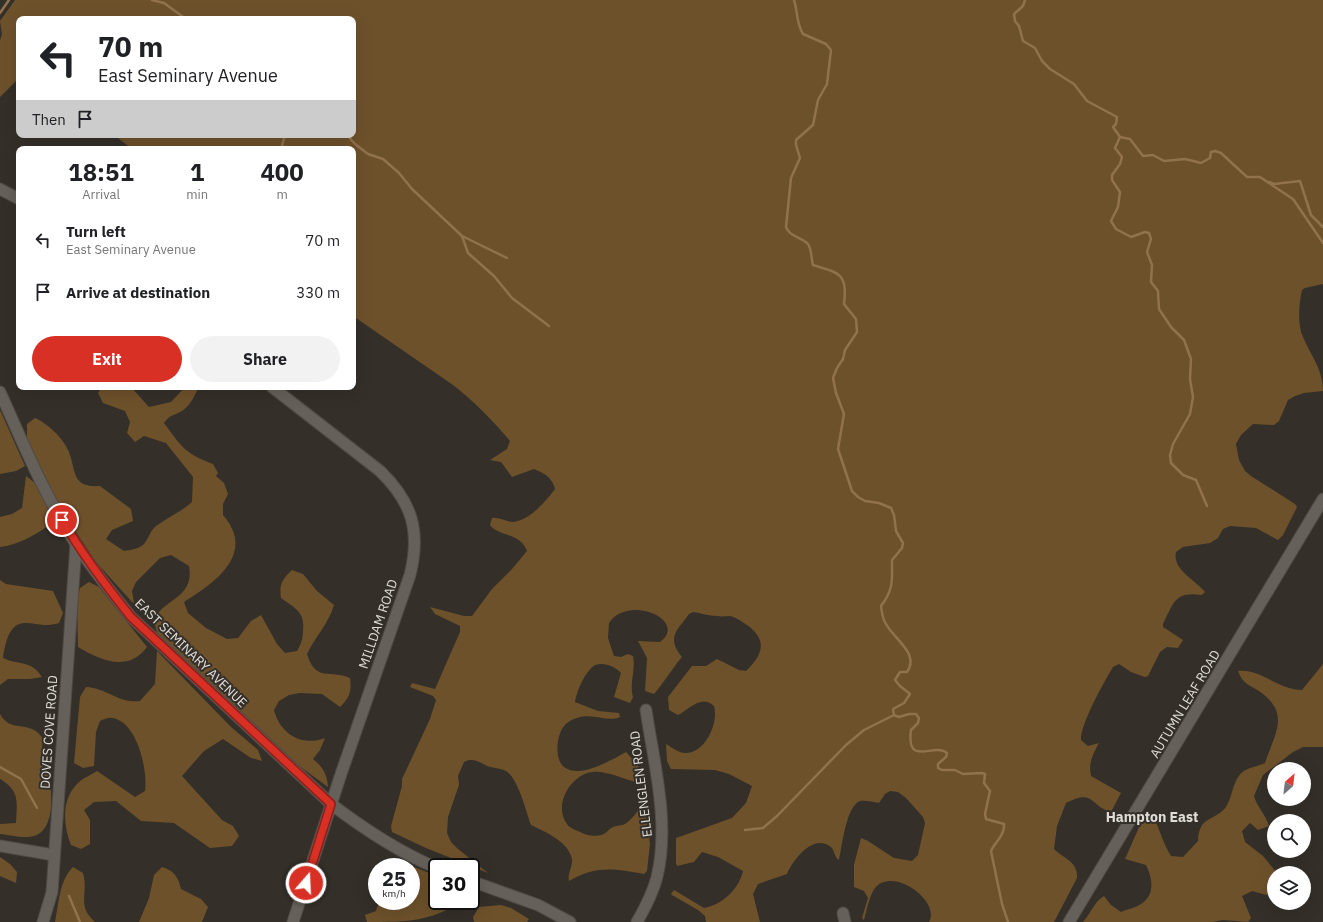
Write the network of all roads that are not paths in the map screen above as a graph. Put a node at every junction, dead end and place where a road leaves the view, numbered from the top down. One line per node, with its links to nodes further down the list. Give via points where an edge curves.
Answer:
1 (0, 189): 2 (street)
2 (16, 197)
3 (276, 390): 8 (street, MILLDAM ROAD, via 380,471 392,483 409,508 413,523 414,557 410,574)
4 (0, 392): 6 (street, EAST SEMINARY AVENUE, via 55,509)
5 (1323, 499): 17 (street, AUTUMN LEAF ROAD)
6 (76, 544): 8 (street, EAST SEMINARY AVENUE, via 104,585 131,617); 10 (street, DOVES COVE ROAD)
7 (646, 710): 16 (street, ELLENGLEN ROAD, via 662,838 657,879)
8 (331, 804): 11 (street, EAST SEMINARY AVENUE, via 387,843); 14 (street, MILLDAM ROAD)
9 (0, 846): 10 (street)
10 (54, 855): 13 (street, DOVES COVE ROAD, via 52,892)
11 (428, 864)
12 (480, 884): 15 (street, via 538,905)
13 (43, 922)
14 (293, 922)
15 (570, 922)
16 (637, 922)
17 (1069, 922)

